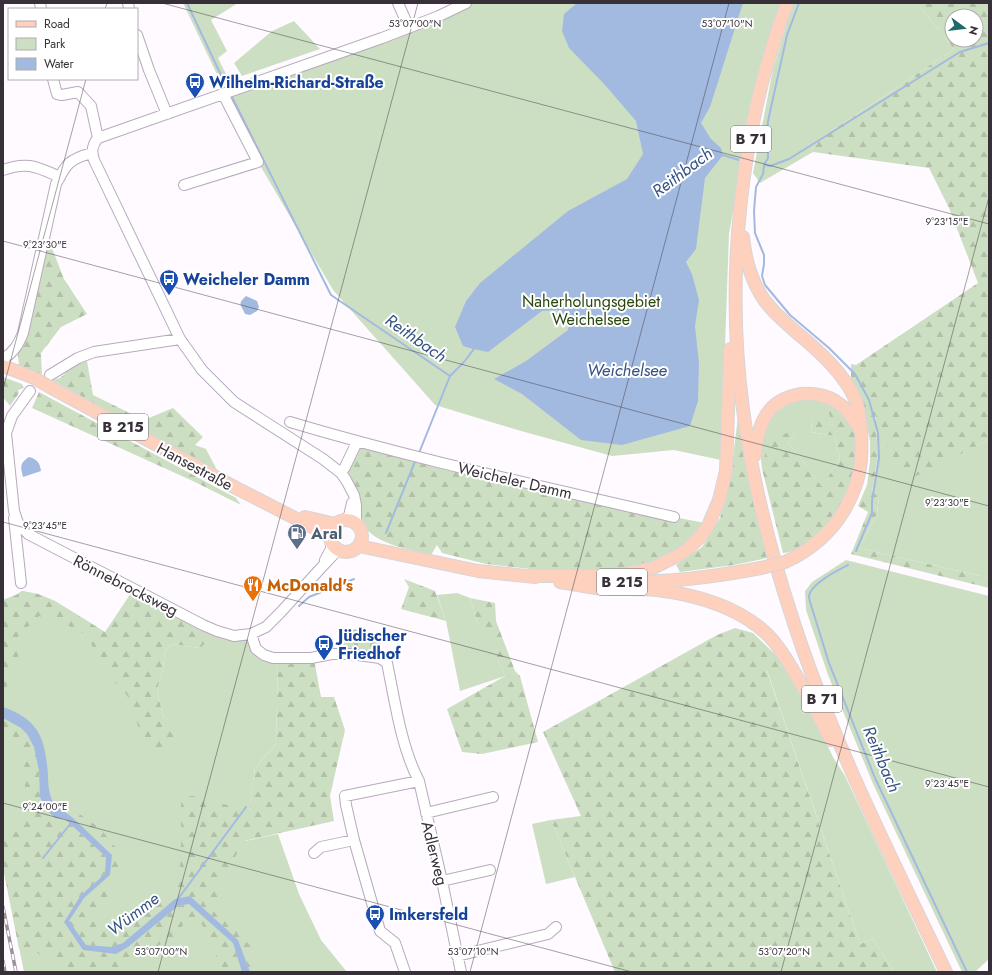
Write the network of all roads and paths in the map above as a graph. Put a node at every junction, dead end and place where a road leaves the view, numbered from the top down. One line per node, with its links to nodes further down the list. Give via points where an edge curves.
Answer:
1 (398, 3): 4 (street)
2 (466, 3): 4 (street)
3 (787, 3): 14 (main road, B 71, via 764,78)
4 (409, 28): 7 (street)
5 (138, 39): 8 (street)
6 (53, 80): 9 (street, via 57,94 78,92 91,106)
7 (227, 93): 8 (street); 13 (street, via 258,162)
8 (167, 114): 9 (street)
9 (98, 138): 10 (street, via 94,142)
10 (92, 153): 12 (street, via 71,160); 16 (street)
11 (3, 170): 12 (street, via 26,165)
12 (60, 177): 17 (street, via 53,192 23,333 17,348)
13 (184, 185)
14 (741, 201): 15 (main road, B 71); 22 (main road, via 744,248 750,273 761,295 778,316 824,356 841,376 855,400)
15 (736, 292): 25 (main road, B 71, via 740,382); 34 (main road, via 731,333 726,471 719,500 708,526 700,537 679,555 653,568 615,576)
16 (180, 339): 19 (street, via 94,352 78,358); 24 (street, via 202,370 234,402)
17 (3, 359)
18 (3, 366): 19 (main road, Hansestraße / B 215, bridge)
19 (50, 381): 27 (main road, Hansestraße / B 215, via 238,489)
20 (30, 391): 28 (street, Rönnebrocksweg, via 16,408 6,433)
21 (290, 422): 23 (street, Weicheler Damm)
22 (861, 431): 25 (main road, via 843,406 831,398 811,394 794,395 781,400 769,411 756,438); 34 (main road, B 215, bridge, via 861,465 851,499 841,517 821,540 785,562 717,575 640,582 588,582)
23 (357, 442): 24 (street); 29 (street, Weicheler Damm)
24 (341, 472): 26 (street)
25 (755, 480): 37 (main road, B 71, via 792,618 832,725)
26 (354, 495): 30 (street, via 349,516); 31 (street)
27 (280, 510): 30 (main road, Hansestraße / B 215); 33 (main road, Hansestraße / B 215)
28 (14, 511): 35 (street, Rönnebrocksweg); 36 (street, Rönnebrocksweg, via 18,523 28,534 126,585 217,631 234,636)
29 (674, 517)
30 (340, 522): 31 (main road, via 351,520); 33 (main road, via 331,529)
31 (356, 523): 32 (main road, via 361,528)
32 (361, 541): 33 (main road, via 352,552 344,553); 34 (main road, B 215, via 418,558 478,571)
33 (334, 544): 36 (street, Rönnebrocksweg, via 335,554 273,621)
34 (527, 576): 37 (main road, via 597,588 655,590 682,594 708,600 741,616 768,635 780,651 809,696 838,754)
35 (21, 584)
36 (251, 634): 38 (street, via 256,649 273,658 350,654 380,658 387,663 406,753)
37 (856, 779): 49 (main road, B 71)
38 (419, 782): 40 (street, Adlerweg); 41 (street, via 345,796)
39 (493, 797): 40 (street)
40 (426, 813): 44 (street, Adlerweg)
41 (354, 840): 42 (street, via 321,847); 47 (street, via 380,931 395,943)
42 (314, 853)
43 (490, 870): 44 (street)
44 (442, 881): 46 (street, Adlerweg)
45 (556, 927): 46 (street, via 548,934)
46 (457, 956): 48 (street, Adlerweg)
47 (405, 972)
48 (461, 972)
49 (946, 972)

